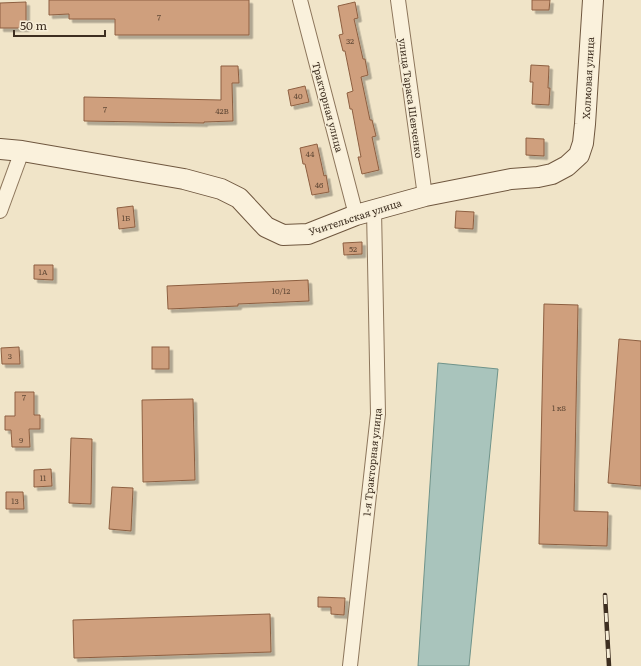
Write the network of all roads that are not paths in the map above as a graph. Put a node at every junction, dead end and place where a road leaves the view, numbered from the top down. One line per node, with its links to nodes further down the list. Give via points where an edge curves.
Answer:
1 (300, 0): 9 (street, Тракторная улица)
2 (398, 0): 7 (street, улица Тараса Шевченко)
3 (592, 0): 6 (street, Холмовая улица, via 585,124 583,143)
4 (0, 149): 5 (street, Учительская улица)
5 (22, 151): 8 (street); 9 (street, Учительская улица, via 221,189 239,198 266,227 283,235 308,234)
6 (578, 155): 7 (street, Учительская улица, via 567,166 552,174)
7 (425, 196): 9 (street, Учительская улица)
8 (0, 211)
9 (365, 212): 10 (street, 1-я Тракторная улица, via 378,414)
10 (350, 666)

